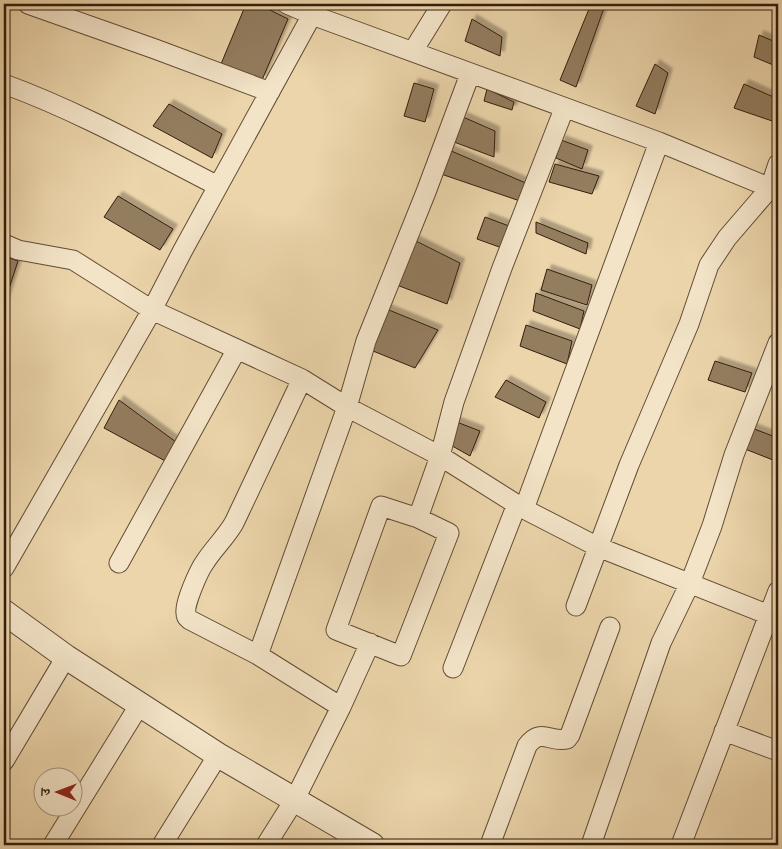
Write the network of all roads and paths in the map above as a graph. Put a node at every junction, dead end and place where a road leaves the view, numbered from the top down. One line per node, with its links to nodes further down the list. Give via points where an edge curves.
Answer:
1 (28, 4): 8 (street)
2 (287, 4): 4 (street)
3 (442, 4): 5 (street)
4 (315, 9): 5 (street); 8 (street)
5 (413, 52): 6 (street)
6 (470, 74): 9 (street); 19 (street, via 366,341)
7 (4, 84): 12 (street, via 97,124)
8 (270, 92): 12 (street)
9 (564, 109): 10 (street); 20 (street, via 454,402)
10 (659, 142): 13 (street); 21 (street)
11 (778, 164): 13 (street)
12 (218, 186): 15 (street)
13 (774, 189): 23 (street, via 727,238 709,265)
14 (4, 244): 15 (street, via 18,250 73,260)
15 (152, 310): 17 (street); 25 (street)
16 (778, 343): 26 (street, via 734,455 717,513)
17 (237, 349): 18 (street); 24 (street)
18 (302, 379): 19 (street); 33 (street, via 234,523 204,563 186,608 186,617 190,620)
19 (347, 407): 20 (street); 33 (street)
20 (440, 456): 21 (street); 22 (street)
21 (521, 506): 23 (street); 35 (street)
22 (418, 518): 32 (street, via 449,533 401,656); 32 (street, via 381,506 336,630)
23 (598, 547): 26 (street); 28 (street)
24 (119, 563)
25 (4, 568)
26 (690, 583): 30 (street); 48 (street, via 661,643)
27 (778, 591): 30 (street)
28 (576, 606)
29 (4, 612): 34 (street)
30 (769, 615): 38 (street)
31 (610, 627): 47 (street, via 570,735 563,740 536,737 527,746)
32 (370, 643): 37 (street)
33 (258, 655): 37 (street)
34 (66, 657): 36 (street); 41 (street)
35 (453, 668)
36 (140, 704): 40 (street); 43 (street)
37 (341, 707): 42 (street)
38 (724, 731): 39 (street); 49 (street)
39 (778, 751)
40 (218, 755): 42 (street); 44 (street)
41 (4, 761)
42 (294, 799): 45 (street); 46 (street)
43 (53, 845)
44 (162, 845)
45 (266, 845)
46 (372, 845)
47 (490, 845)
48 (590, 845)
49 (680, 845)

